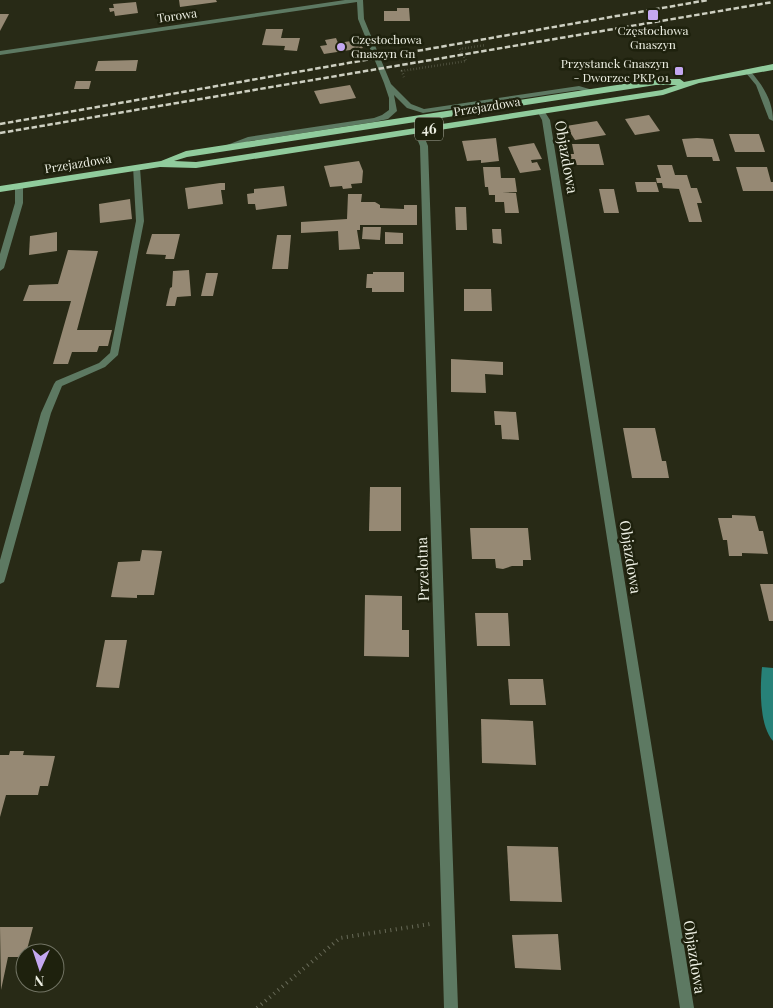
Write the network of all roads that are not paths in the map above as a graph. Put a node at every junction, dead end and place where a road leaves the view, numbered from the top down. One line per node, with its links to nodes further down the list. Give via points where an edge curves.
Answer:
1 (359, 0): 2 (street, Torowa); 6 (street, via 361,19)
2 (0, 53)
3 (773, 67): 4 (main road, Przejazdowa / 46)
4 (748, 72): 5 (main road, Przejazdowa / 46); 9 (street, via 759,84)
5 (697, 81): 7 (main road, Przejazdowa / 46, via 656,82); 8 (main road, Przejazdowa / 46, via 663,92)
6 (388, 83): 7 (street, via 409,106 423,111 579,88); 11 (street, via 393,111 385,116 248,139)
7 (594, 91): 11 (main road, Przejazdowa / 46)
8 (541, 111): 10 (main road, Przejazdowa / 46); 19 (street, Objazdowa, via 548,130)
9 (773, 119)
10 (418, 131): 12 (main road, Przejazdowa / 46, via 196,165); 18 (street, Przelotna, via 424,146)
11 (230, 147): 12 (main road, Przejazdowa / 46, via 186,154)
12 (160, 164): 13 (main road, Przejazdowa / 46)
13 (136, 168): 14 (main road, Przejazdowa / 46); 17 (street, via 140,221 114,355 102,365 59,384 46,413)
14 (19, 186): 15 (main road, Przejazdowa / 46); 16 (street, via 18,203)
15 (0, 189)
16 (0, 268)
17 (0, 579)
18 (451, 1008)
19 (687, 1008)

